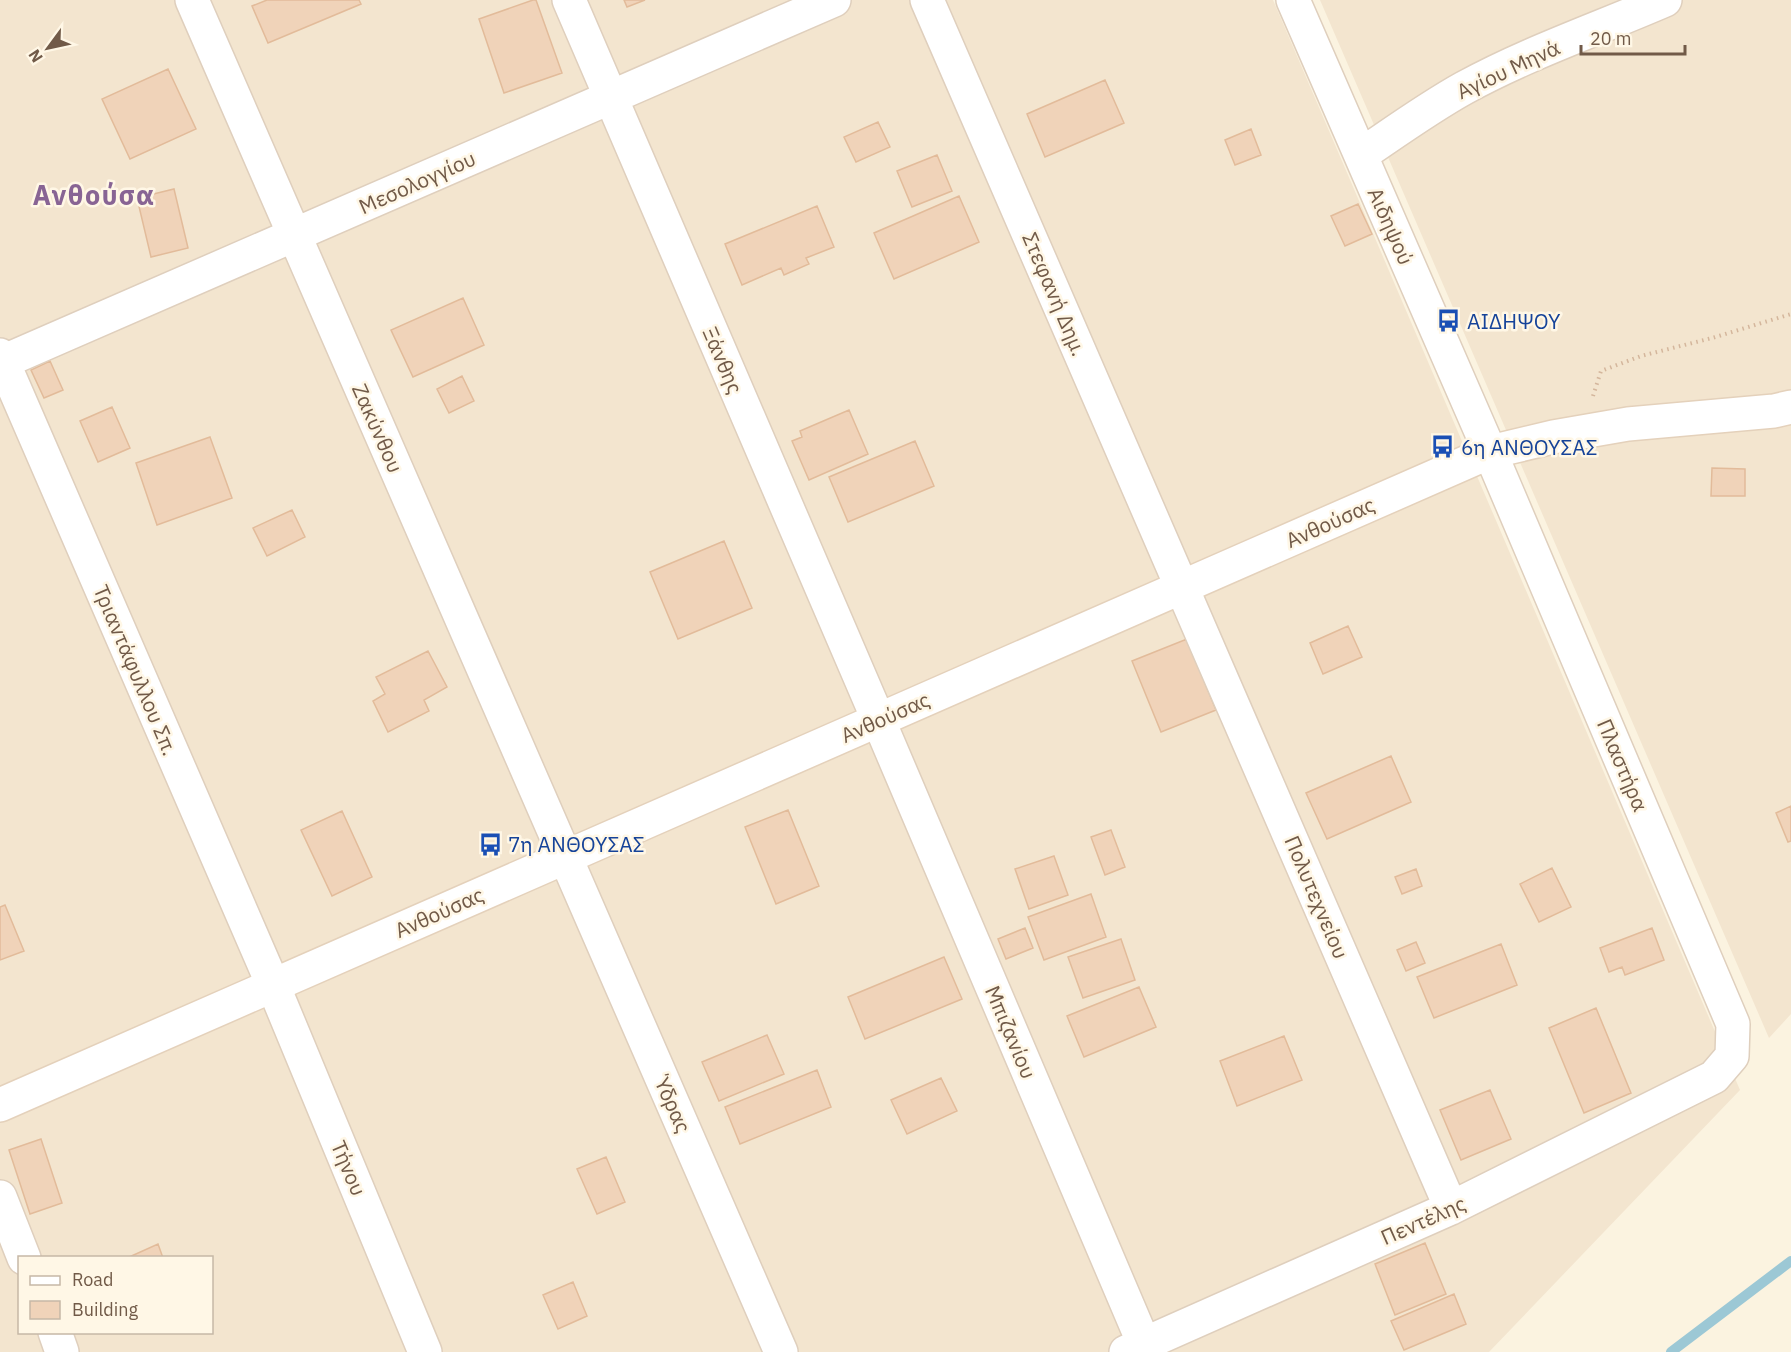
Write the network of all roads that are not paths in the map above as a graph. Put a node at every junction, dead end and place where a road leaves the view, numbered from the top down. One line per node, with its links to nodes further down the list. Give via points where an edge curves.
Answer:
1 (192, 0): 9 (street, Ζακύνθου)
2 (569, 0): 7 (street, Ξάνθης)
3 (834, 0): 7 (street, Μεσολογγίου)
4 (927, 0): 13 (street, Στεφανή Δημ.)
5 (1293, 0): 8 (street, Αιδηψού)
6 (1661, 1): 8 (street, Αγίου Μηνά, via 1465,88)
7 (610, 97): 9 (street, Μεσολογγίου); 14 (street, Ξάνθης)
8 (1361, 155): 12 (street, Αιδηψού)
9 (294, 235): 10 (street, Μεσολογγίου); 15 (street, Ζακύνθου)
10 (1, 360): 16 (street, Τριαντάφυλλου Σπ.)
11 (1791, 407): 12 (street, Ανθούσας, via 1628,423)
12 (1490, 452): 13 (street, Ανθούσας); 17 (street, Πλαστήρα, via 1734,1024 1732,1056)
13 (1182, 587): 14 (street, Ανθούσας); 20 (street, Πολυτεχνείου)
14 (878, 719): 15 (street, Ανθούσας); 23 (street, Μπιζανίου)
15 (565, 856): 16 (street, Ανθούσας); 26 (street, Ύδρας)
16 (273, 985): 18 (street, Ανθούσας); 25 (street, Τήνου)
17 (1714, 1077): 20 (street, Πεντέλης)
18 (0, 1104)
19 (0, 1197): 21 (street)
20 (1451, 1208): 23 (street, Πεντέλης)
21 (24, 1256)
22 (56, 1334): 24 (street)
23 (1135, 1348)
24 (62, 1352)
25 (425, 1352)
26 (781, 1352)

